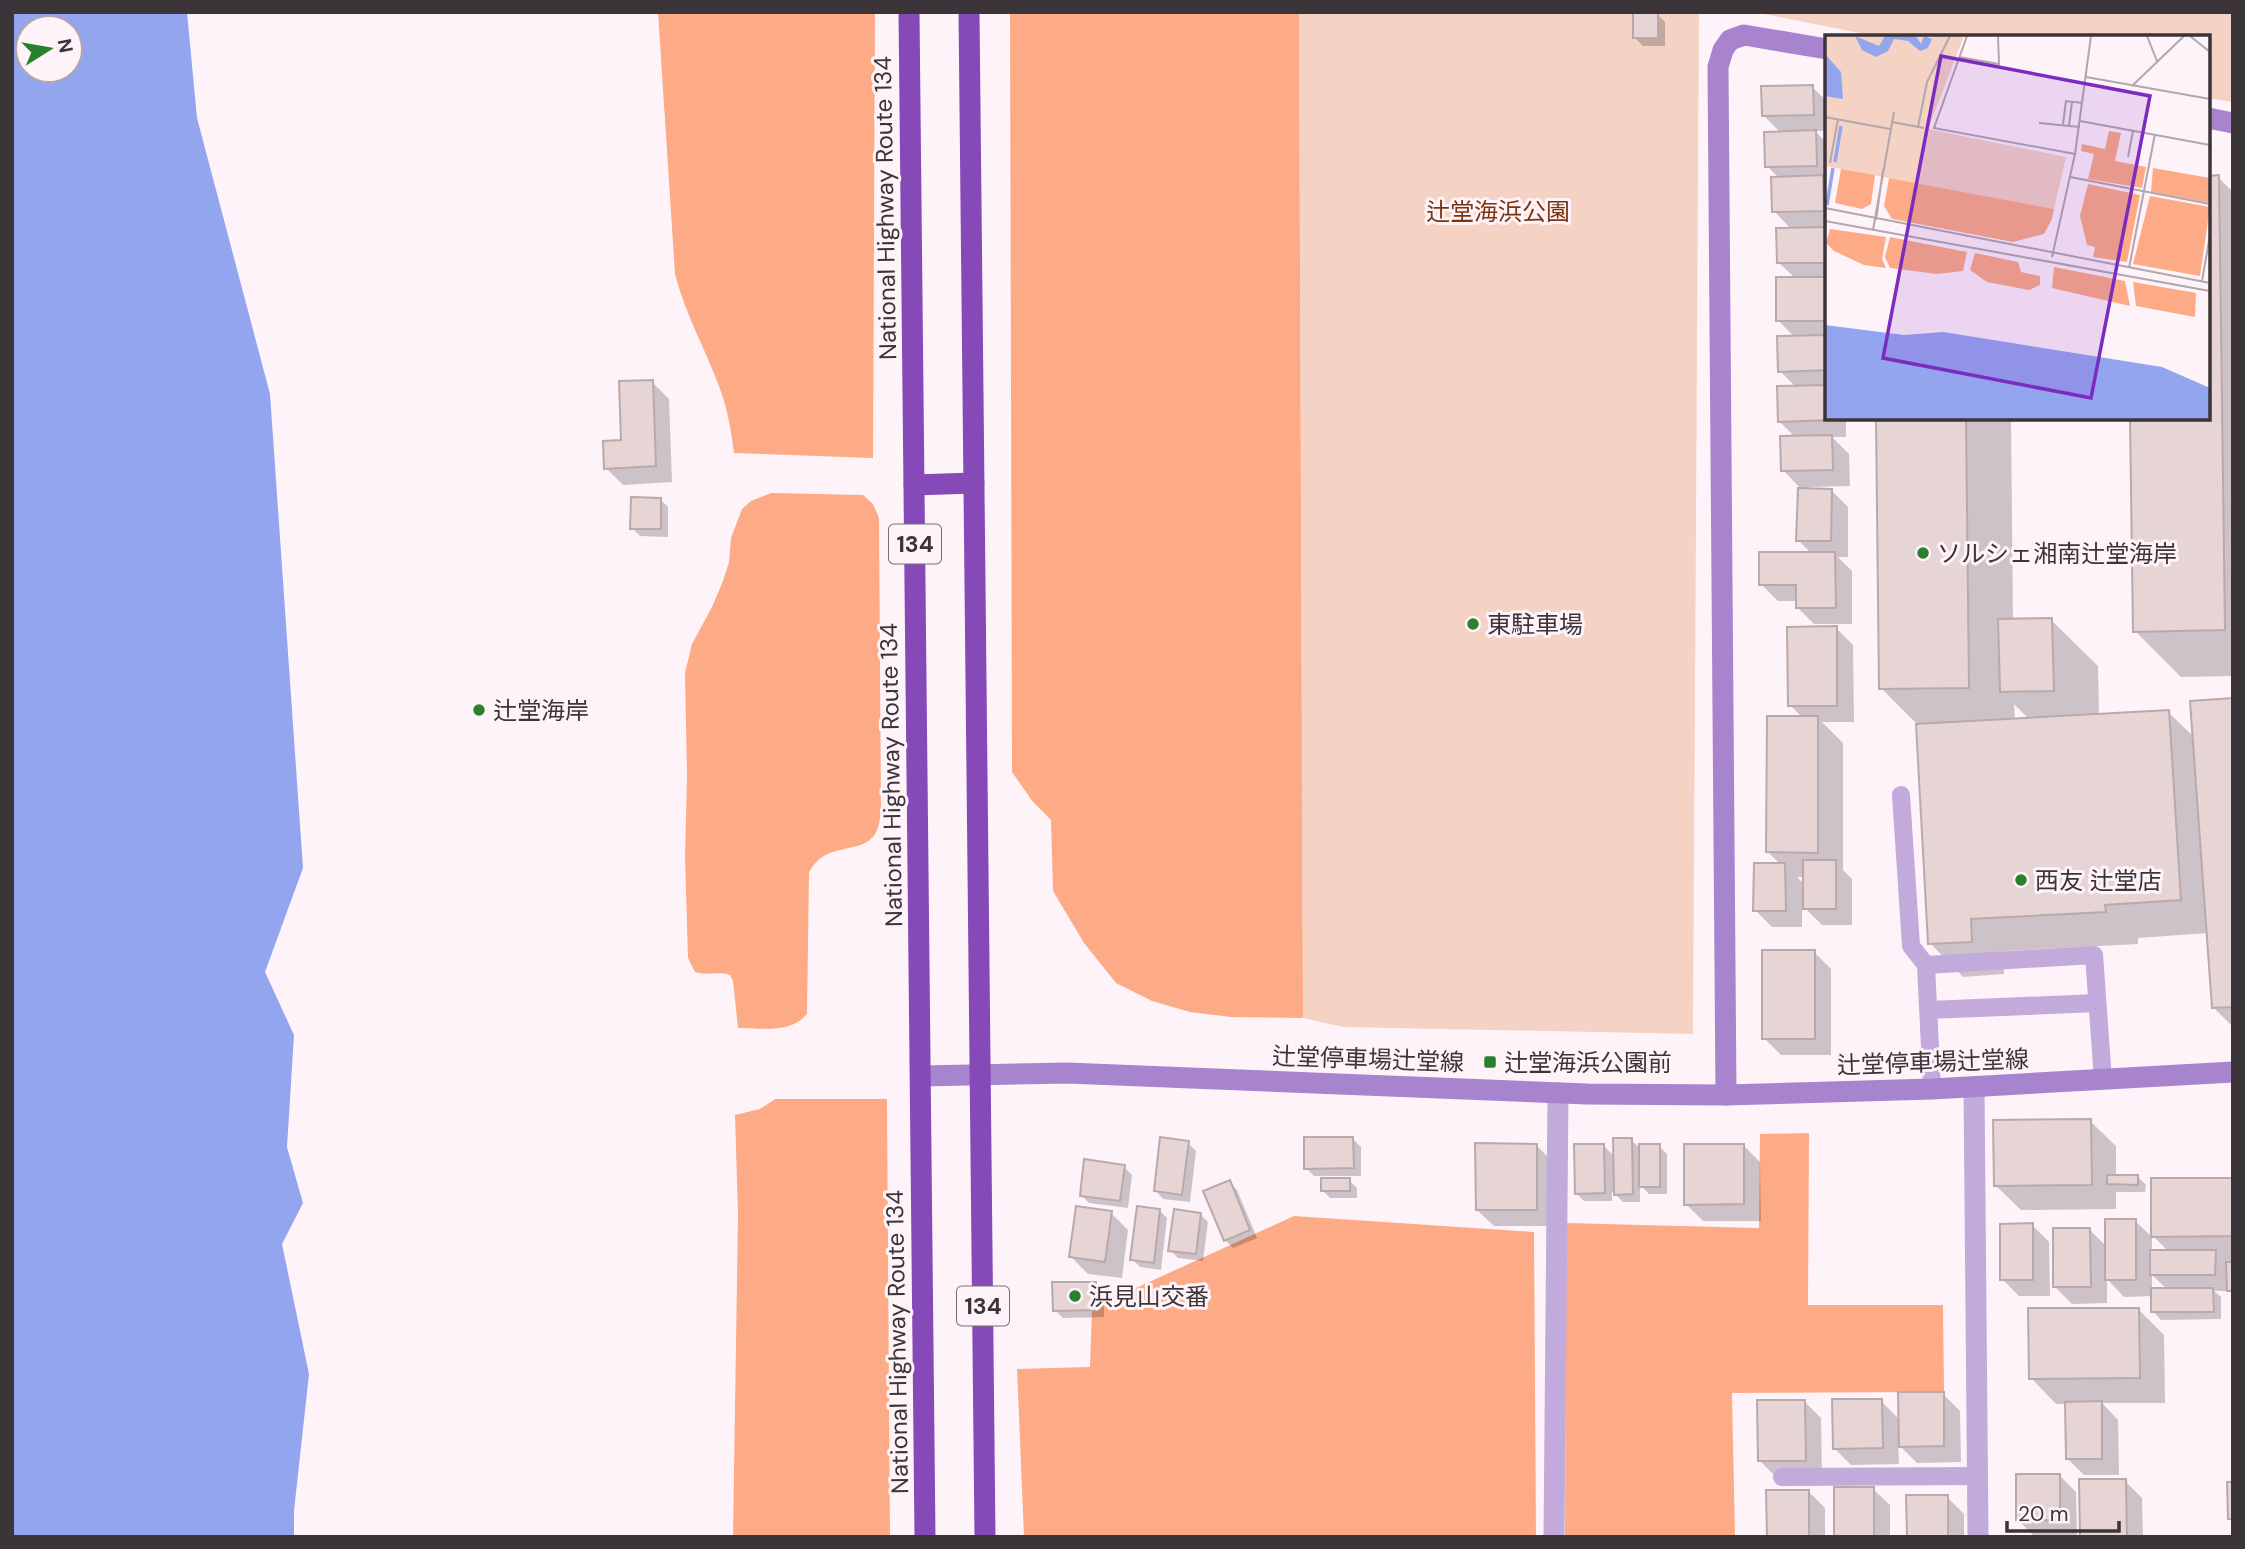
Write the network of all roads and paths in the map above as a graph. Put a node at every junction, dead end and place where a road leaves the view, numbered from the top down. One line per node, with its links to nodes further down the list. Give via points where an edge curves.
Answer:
1 (909, 12): 7 (highway, National Highway Route 134 / 134)
2 (969, 12): 6 (highway, 134)
3 (1825, 49): 19 (main road, via 1744,34 1730,40 1718,67)
4 (2210, 118): 5 (main road)
5 (2233, 123)
6 (974, 483): 7 (highway); 13 (highway, 134)
7 (914, 485): 14 (highway, National Highway Route 134 / 134)
8 (1901, 795): 9 (lane, via 1911,946)
9 (1926, 965): 10 (lane, via 2094,955); 11 (lane)
10 (2097, 1003): 11 (lane); 15 (lane)
11 (1929, 1010): 17 (lane)
12 (2233, 1072): 15 (main road, 辻堂停車場辻堂線)
13 (980, 1075): 14 (main road, 辻堂停車場辻堂線); 18 (main road, 辻堂停車場辻堂線, via 1067,1073); 23 (highway, 134)
14 (921, 1076): 22 (highway, National Highway Route 134 / 134)
15 (2103, 1080): 16 (main road, 辻堂停車場辻堂線)
16 (1974, 1087): 17 (main road, 辻堂停車場辻堂線); 20 (street)
17 (1932, 1089): 19 (main road, 辻堂停車場辻堂線)
18 (1558, 1093): 19 (main road, 辻堂停車場辻堂線); 24 (street)
19 (1726, 1095)
20 (1978, 1476): 21 (lane); 25 (street)
21 (1782, 1477)
22 (925, 1537)
23 (985, 1537)
24 (1554, 1537)
25 (1978, 1537)

